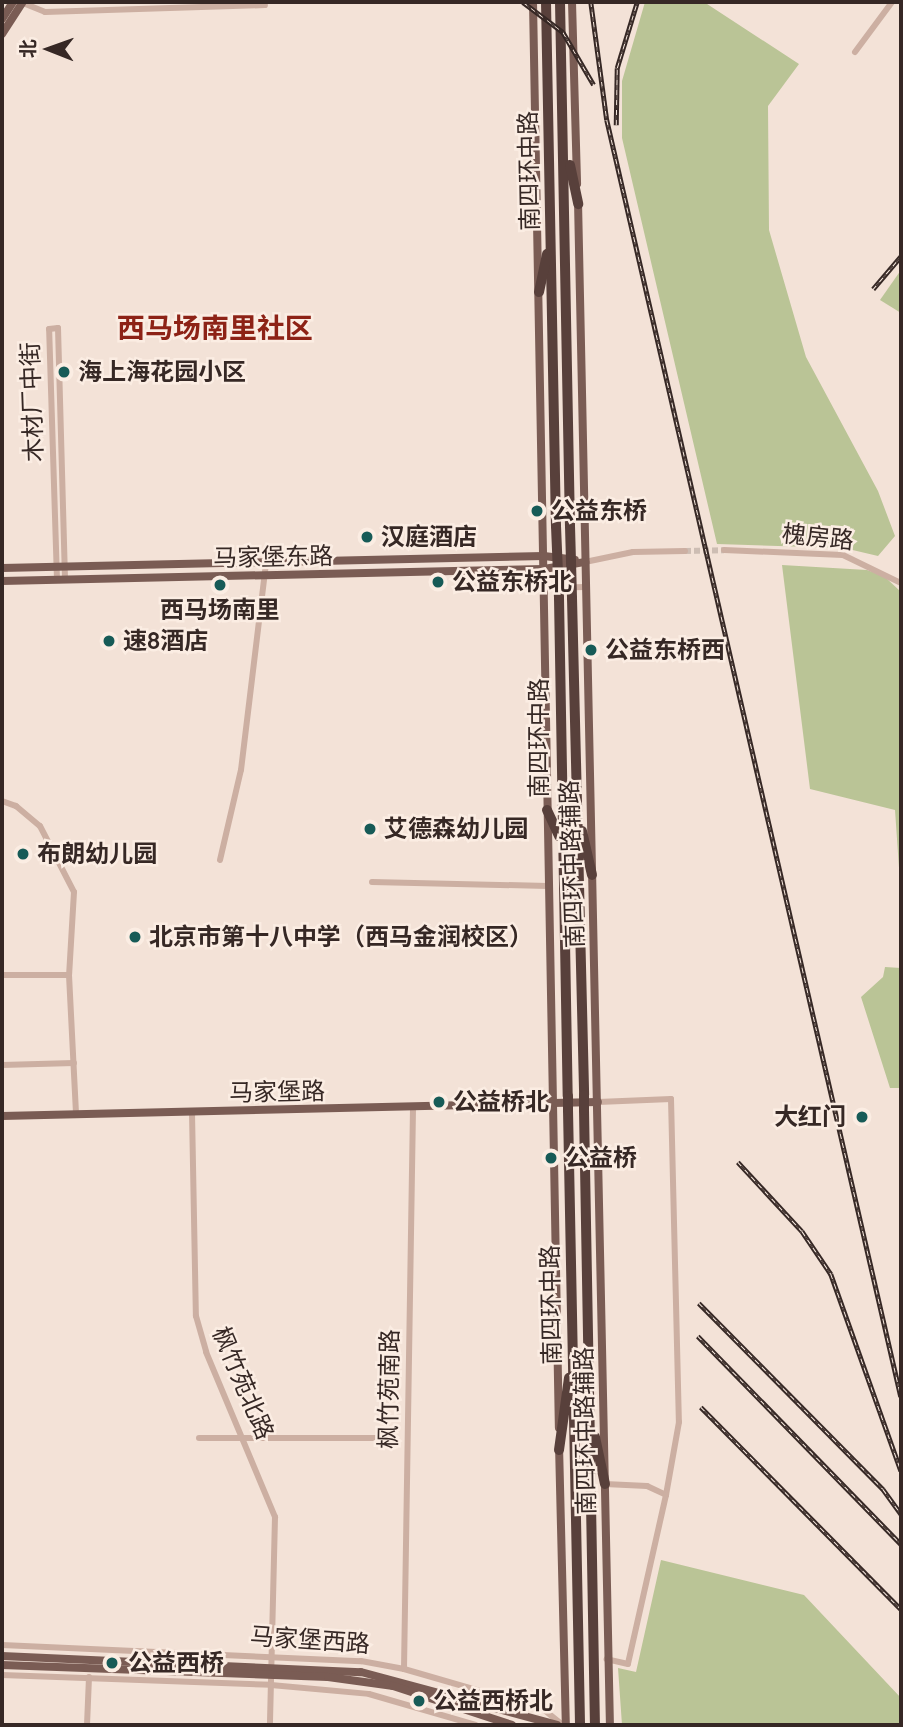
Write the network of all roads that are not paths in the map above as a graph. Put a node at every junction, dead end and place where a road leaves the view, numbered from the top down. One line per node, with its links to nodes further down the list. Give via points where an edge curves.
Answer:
1 (20, 2): 7 (street, via 45,12); 8 (main road); 9 (main road)
2 (533, 2): 14 (main road, 南四环中路辅路)
3 (543, 2): 13 (highway, 南四环中路)
4 (572, 2): 12 (main road, 南四环中路辅路)
5 (892, 2): 10 (street)
6 (561, 3): 11 (highway, 南四环中路)
7 (265, 5)
8 (2, 19)
9 (2, 34)
10 (855, 52)
11 (563, 99): 12 (highway); 31 (highway, 南四环中路, bridge)
12 (578, 204): 18 (main road, 南四环中路辅路)
13 (551, 237): 14 (highway); 32 (highway, 南四环中路, bridge)
14 (538, 292): 17 (main road, 南四环中路辅路)
15 (724, 550): 26 (street, 槐房路, via 844,555)
16 (685, 551): 18 (street, via 634,552)
17 (544, 556): 18 (main road, 马家堡东路); 19 (main road, 马家堡东路); 22 (main road, 南四环中路辅路)
18 (585, 562): 22 (main road, 马家堡东路); 27 (main road, 南四环中路辅路)
19 (266, 563): 20 (main road, 马家堡东路); 23 (street)
20 (60, 567): 20 (street, 木材厂中街, via 58,328 49,329); 21 (main road, 马家堡东路); 24 (street, 木材厂中街)
21 (2, 568)
22 (544, 569): 23 (main road, 马家堡东路); 28 (main road, 南四环中路辅路)
23 (265, 577): 24 (main road, 马家堡东路); 33 (street, via 241,770)
24 (61, 580): 25 (main road, 马家堡东路)
25 (2, 581)
26 (901, 583)
27 (585, 587): 28 (street); 34 (main road, 南四环中路辅路)
28 (544, 588): 30 (main road, 南四环中路辅路)
29 (2, 801): 38 (street, via 16,806 40,826 74,892)
30 (547, 810): 32 (highway); 36 (main road, 南四环中路辅路)
31 (576, 810): 34 (highway); 48 (highway, 南四环中路, bridge)
32 (561, 840): 47 (highway, 南四环中路, bridge)
33 (220, 860)
34 (592, 875): 41 (main road, 南四环中路辅路)
35 (372, 882): 36 (street)
36 (548, 886): 42 (main road, 南四环中路辅路)
37 (2, 975): 38 (street)
38 (69, 975): 39 (street)
39 (74, 1063): 40 (street); 45 (street)
40 (2, 1065)
41 (598, 1102): 42 (main road, 马家堡路); 53 (main road, 南四环中路辅路); 54 (street, via 671,1099 679,1411)
42 (554, 1105): 43 (main road, 马家堡路); 52 (main road, 南四环中路辅路)
43 (413, 1110): 44 (main road, 马家堡路); 60 (street, 枫竹苑南路)
44 (192, 1113): 45 (main road, 马家堡路); 51 (street, 枫竹苑北路, via 196,1316 206,1352)
45 (76, 1115): 46 (main road, 马家堡路)
46 (2, 1116)
47 (573, 1346): 52 (highway); 70 (highway, 南四环中路)
48 (590, 1414): 53 (highway); 71 (highway, 南四环中路)
49 (199, 1438): 51 (street)
50 (386, 1438): 51 (street)
51 (245, 1439): 59 (street, 枫竹苑北路, via 275,1517)
52 (559, 1450): 69 (main road, 南四环中路辅路)
53 (606, 1484): 54 (street, via 647,1486); 57 (main road, 南四环中路辅路)
54 (666, 1495): 57 (street, via 628,1664)
55 (2, 1645): 59 (street, 马家堡西路)
56 (2, 1656): 59 (main road, 马家堡西路)
57 (607, 1659): 72 (main road, 南四环中路辅路)
58 (2, 1665): 59 (main road, 马家堡西路)
59 (272, 1665): 60 (street, 马家堡西路); 63 (street, 枫竹苑北路); 67 (main road, 马家堡西路, via 393,1686); 68 (main road, 马家堡西路, via 361,1672)
60 (404, 1669): 69 (street, 马家堡西路, via 543,1709)
61 (2, 1675): 62 (street, 马家堡西路)
62 (89, 1677): 63 (street, 马家堡西路); 64 (street)
63 (271, 1685): 65 (street, 枫竹苑北路); 66 (street, 马家堡西路, via 369,1694)
64 (87, 1725)
65 (270, 1725)
66 (475, 1725)
67 (512, 1725)
68 (557, 1725)
69 (564, 1725)
70 (580, 1725)
71 (595, 1725)
72 (610, 1725)

